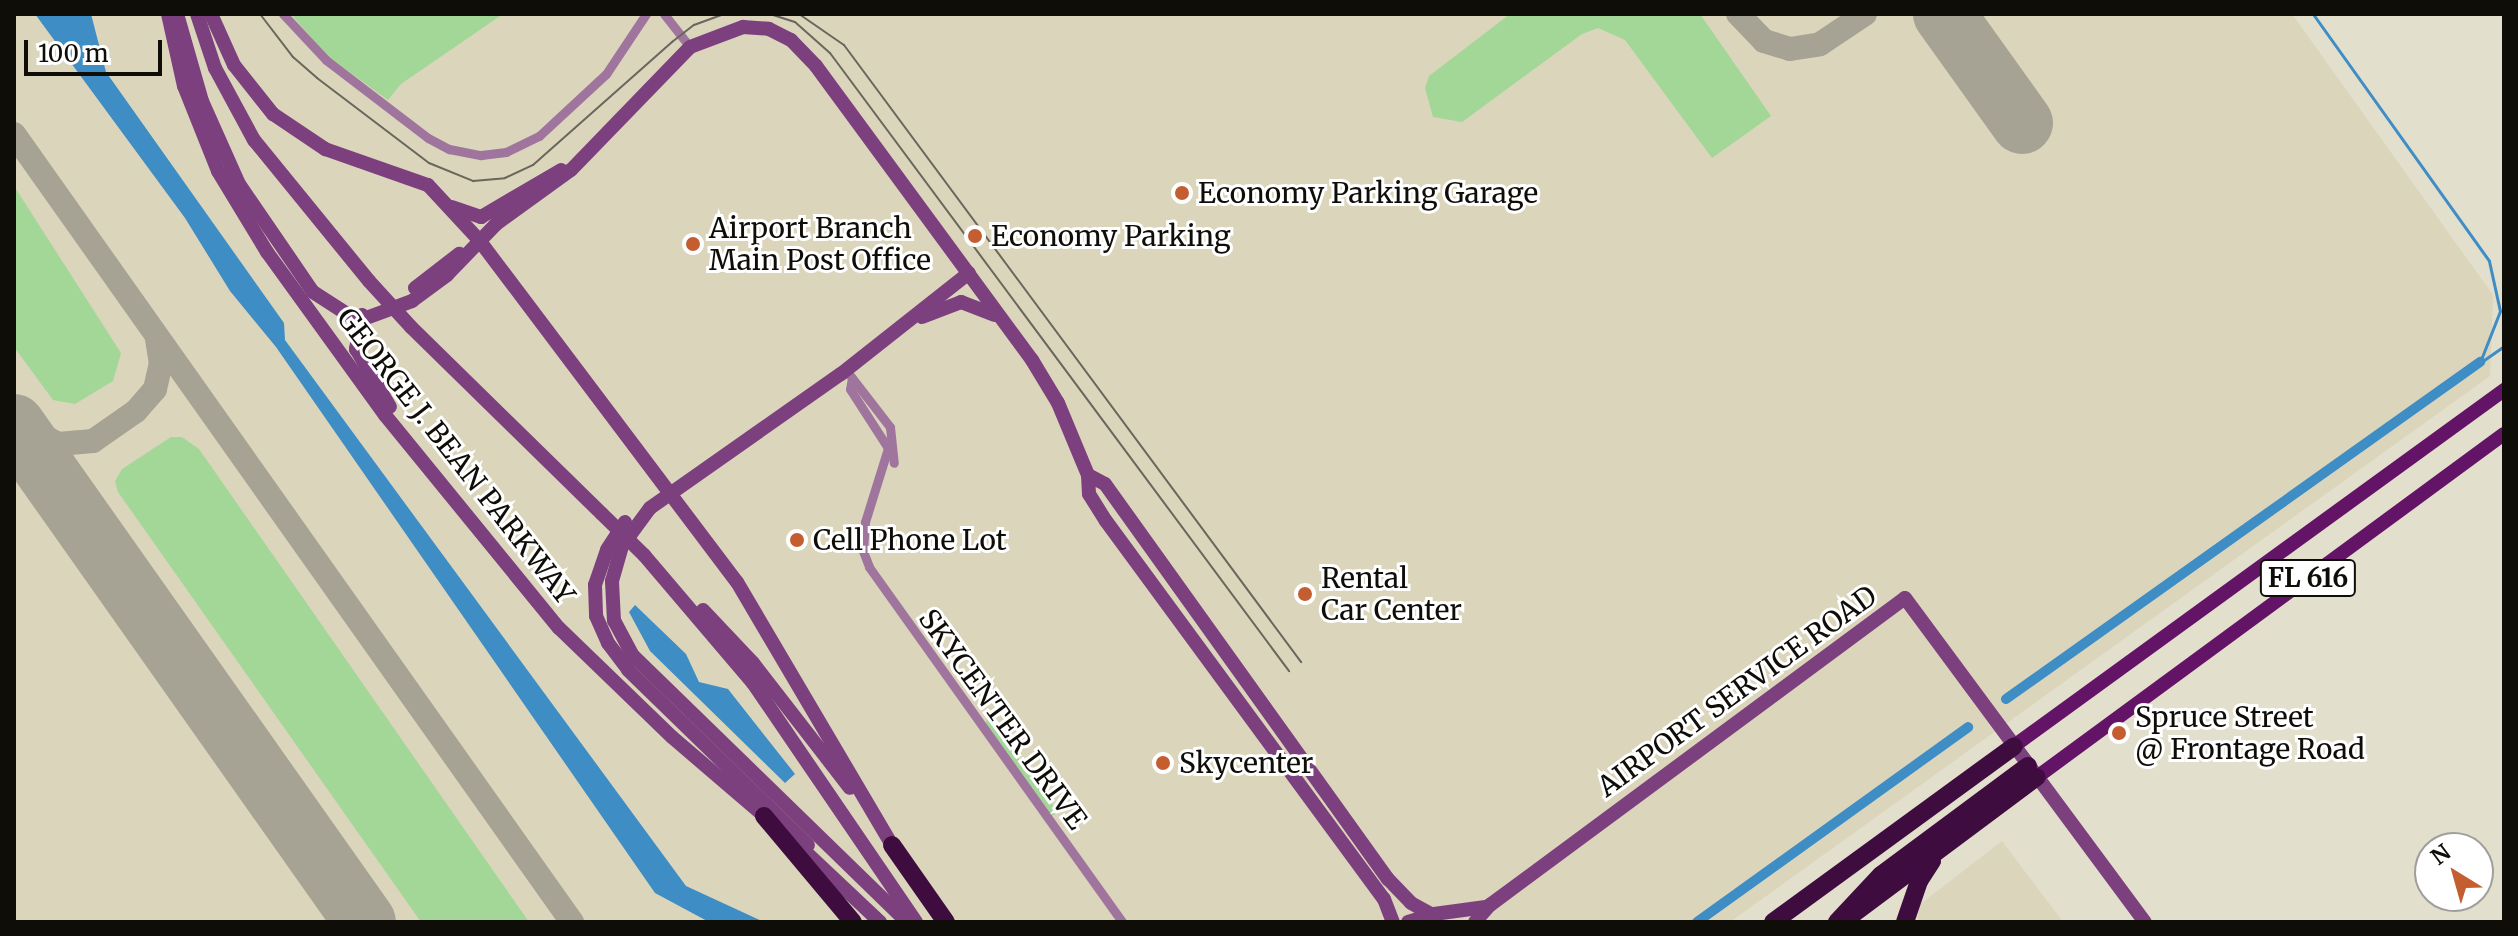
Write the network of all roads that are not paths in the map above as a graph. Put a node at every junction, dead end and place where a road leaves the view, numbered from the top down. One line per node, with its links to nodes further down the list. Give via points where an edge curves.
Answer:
1 (168, 14): 21 (street, GEORGE J. BEAN PARKWAY, via 200,131 237,206 332,345)
2 (177, 14): 13 (street, via 202,101 239,184 313,292)
3 (197, 14): 22 (street, GEORGE J. BEAN PARKWAY, bridge, via 215,68 254,140 369,281)
4 (211, 14): 10 (street, via 234,65 273,114 345,158 428,185)
5 (283, 14): 6 (street, via 326,60 428,138 449,149 481,155 506,152 539,136 606,74)
6 (646, 14)
7 (664, 14): 8 (street)
8 (690, 47): 9 (street); 12 (street, via 743,27 769,29 797,45)
9 (583, 159): 10 (street, via 481,217); 11 (street)
10 (451, 207): 11 (street)
11 (479, 240): 13 (street, via 407,294 370,308); 20 (street, via 644,463)
12 (969, 273): 14 (street); 15 (street)
13 (358, 321): 21 (street, via 354,336 363,367)
14 (1005, 323): 15 (street, via 977,304 961,302); 19 (street, via 1058,403)
15 (898, 332): 16 (street)
16 (849, 374): 20 (street); 37 (street, SKYCENTER DRIVE, via 887,422 895,447 863,537 869,567)
17 (2504, 390): 23 (main road, FL 616)
18 (2504, 434): 24 (main road, FL 616)
19 (1088, 475): 31 (street, via 1105,484 1388,879 1411,903); 38 (street, via 1089,494 1106,521 1384,899)
20 (671, 490): 26 (street, via 753,608); 28 (street, via 621,525 607,550 595,585 596,616 608,643 628,670 781,815); 34 (street, via 634,526 616,562 611,599 621,640 661,686)
21 (452, 502): 25 (street, GEORGE J. BEAN PARKWAY, via 588,659)
22 (644, 555): 26 (street, via 753,663); 35 (street, GEORGE J. BEAN PARKWAY, via 753,683)
23 (2014, 746): 24 (street); 30 (street, AIRPORT SERVICE ROAD, via 1905,598); 42 (highway, FL 616)
24 (2033, 771): 27 (highway, FL 616); 43 (highway, via 1881,875); 46 (street)
25 (764, 816): 28 (street, GEORGE J. BEAN PARKWAY); 32 (highway)
26 (892, 845): 36 (highway)
27 (1937, 852): 29 (highway, FL 616); 45 (highway, via 1919,881)
28 (860, 901): 33 (street, GEORGE J. BEAN PARKWAY)
29 (1871, 901): 43 (highway, FL 616); 44 (highway, via 1893,901)
30 (1490, 905): 31 (street, AIRPORT SERVICE ROAD); 41 (street, AIRPORT SERVICE ROAD)
31 (1433, 914): 39 (street, AIRPORT SERVICE ROAD); 40 (street)
32 (853, 922)
33 (880, 922)
34 (907, 922)
35 (916, 922)
36 (946, 922)
37 (1122, 922)
38 (1393, 922)
39 (1408, 922)
40 (1451, 922)
41 (1475, 922)
42 (1773, 922)
43 (1840, 922)
44 (1898, 922)
45 (1905, 922)
46 (2145, 922)

